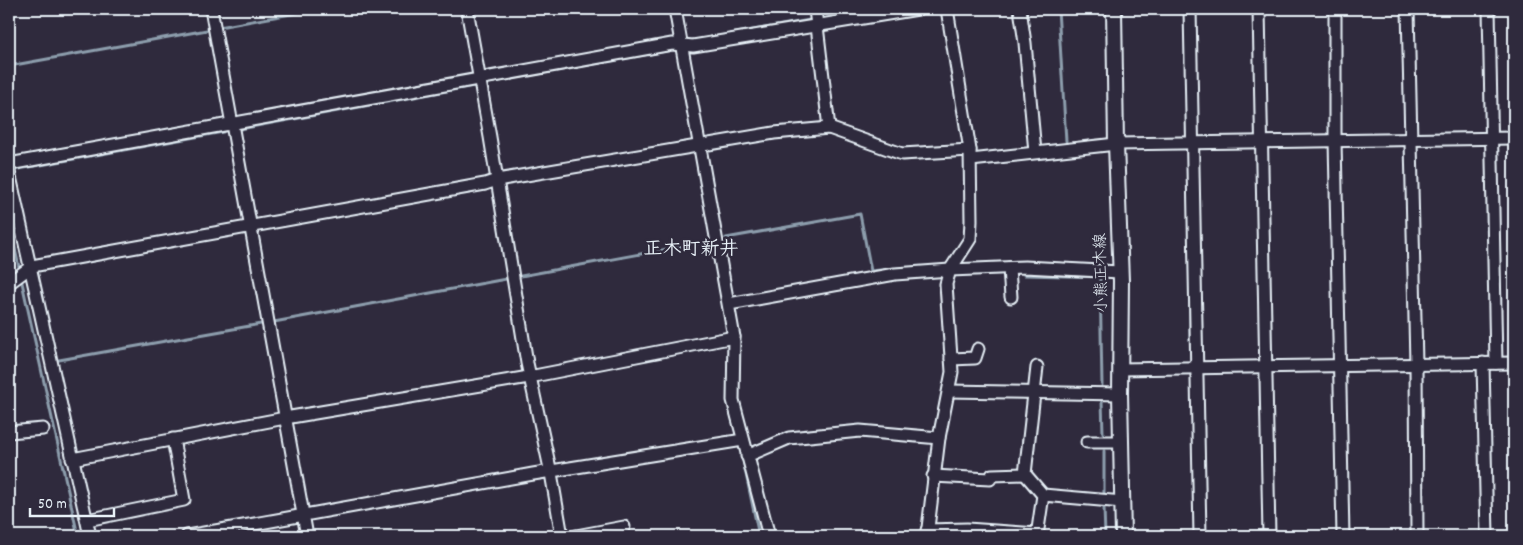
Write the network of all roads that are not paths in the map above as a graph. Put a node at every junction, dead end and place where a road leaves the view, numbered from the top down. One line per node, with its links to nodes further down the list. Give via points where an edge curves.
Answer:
1 (211, 9): 17 (street)
2 (466, 9): 16 (street)
3 (675, 9): 15 (street)
4 (815, 9): 14 (street)
5 (918, 9): 14 (street)
6 (947, 9): 28 (street)
7 (1020, 9): 27 (street)
8 (1114, 9): 25 (main road, 小熊正木線)
9 (1190, 9): 24 (street)
10 (1258, 9): 23 (street)
11 (1335, 9): 22 (street)
12 (1408, 9): 19 (street)
13 (1489, 9): 20 (street)
14 (817, 25): 15 (street); 18 (street)
15 (682, 45): 16 (street, via 672,44); 26 (street)
16 (479, 79): 17 (street); 31 (street)
17 (232, 125): 29 (street); 32 (street)
18 (829, 128): 26 (street); 28 (street, via 902,154)
19 (1411, 138): 20 (street); 22 (street); 46 (street)
20 (1492, 138): 21 (street); 44 (street)
21 (1514, 138)
22 (1335, 140): 23 (street); 47 (street)
23 (1260, 142): 24 (street); 48 (street)
24 (1193, 143): 25 (street); 50 (street)
25 (1116, 144): 27 (street); 36 (main road, 小熊正木線)
26 (699, 145): 31 (street); 39 (street)
27 (1035, 152): 28 (street)
28 (971, 155): 35 (street, via 970,239)
29 (9, 164)
30 (9, 172): 34 (street)
31 (497, 180): 32 (street); 52 (street)
32 (251, 226): 34 (street); 56 (street)
33 (1009, 268): 35 (street); 36 (street); 38 (street)
34 (28, 269): 37 (street); 65 (street)
35 (950, 270): 39 (street, via 895,274); 42 (street, via 946,284)
36 (1120, 272): 51 (main road, 小熊正木線)
37 (11, 282)
38 (1011, 297)
39 (729, 304): 40 (street)
40 (734, 337): 52 (street); 61 (street, via 733,400)
41 (978, 348): 42 (street, via 975,358)
42 (951, 359): 53 (street)
43 (1483, 363): 44 (street); 46 (street); 87 (street)
44 (1496, 363): 45 (street)
45 (1514, 363)
46 (1416, 364): 47 (street); 86 (street)
47 (1340, 365): 48 (street); 85 (street)
48 (1265, 366): 50 (street); 84 (street)
49 (1037, 367): 54 (street)
50 (1197, 368): 51 (street); 83 (street)
51 (1120, 369): 55 (main road, 小熊正木線)
52 (529, 377): 56 (street); 66 (street)
53 (949, 391): 54 (street); 59 (street)
54 (1034, 392): 55 (street); 67 (street, via 1036,434)
55 (1120, 394): 63 (main road, 小熊正木線)
56 (285, 418): 60 (street); 71 (street)
57 (44, 429): 58 (street)
58 (9, 432)
59 (939, 438): 64 (street, via 860,431 789,438); 68 (street)
60 (173, 439): 65 (street); 72 (street, via 184,500)
61 (743, 440): 64 (street); 66 (street)
62 (1087, 442): 63 (street)
63 (1122, 442): 70 (main road, 小熊正木線)
64 (747, 456): 81 (street)
65 (72, 459): 72 (street)
66 (551, 473): 71 (street); 79 (street)
67 (1025, 474): 68 (street, via 992,475 990,479); 69 (street)
68 (933, 476): 74 (street)
69 (1043, 495): 70 (street); 75 (street)
70 (1123, 502): 82 (main road, 小熊正木線)
71 (303, 516): 77 (street); 78 (street)
72 (87, 520): 76 (street)
73 (624, 527): 80 (street)
74 (927, 533): 75 (street, via 967,529)
75 (1037, 535)
76 (90, 536)
77 (187, 536)
78 (307, 536)
79 (562, 536)
80 (576, 536)
81 (769, 536)
82 (1123, 536)
83 (1200, 536)
84 (1269, 536)
85 (1343, 536)
86 (1417, 536)
87 (1487, 536)

